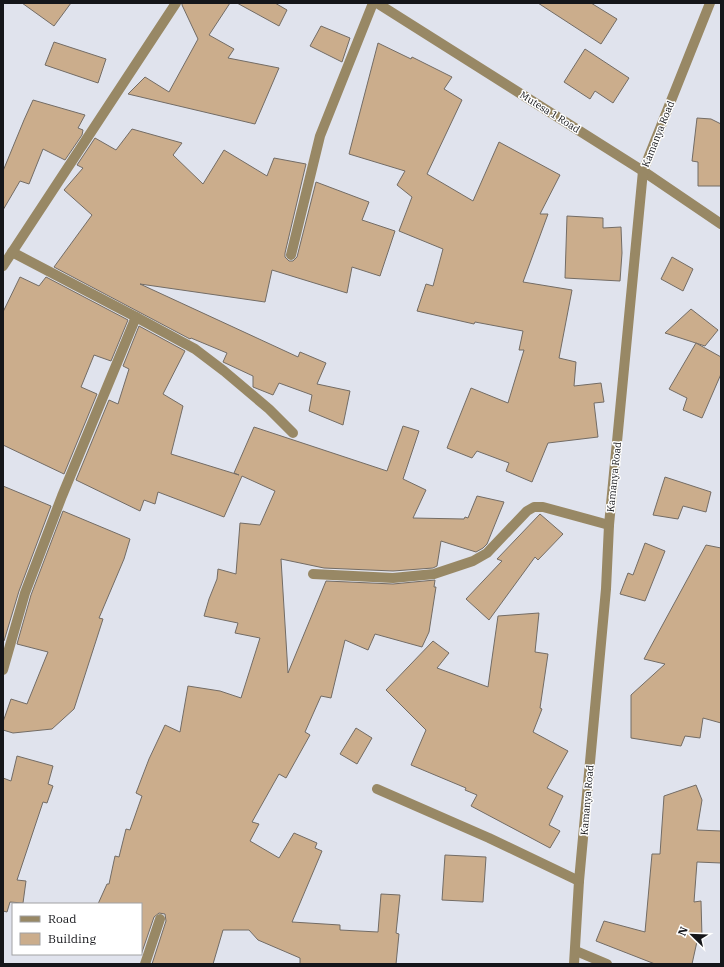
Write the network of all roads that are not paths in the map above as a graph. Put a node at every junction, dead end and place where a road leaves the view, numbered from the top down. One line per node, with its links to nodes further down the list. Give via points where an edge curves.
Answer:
1 (176, 3): 7 (street)
2 (373, 3): 8 (street, via 320,136)
3 (377, 3): 5 (street, Mutesa 1 Road)
4 (710, 3): 5 (street, Kamanya Road)
5 (643, 172): 6 (street, Mutesa 1 Road); 12 (street, Kamanya Road)
6 (721, 224)
7 (12, 252): 9 (street); 10 (street)
8 (291, 255)
9 (3, 266)
10 (136, 317): 11 (street, via 201,353 269,409); 14 (street, via 25,593)
11 (293, 433)
12 (609, 525): 13 (street, via 543,507 534,507 527,511 487,553 473,561 434,574 393,578); 16 (street, Kamanya Road, via 606,589)
13 (313, 574)
14 (3, 670)
15 (377, 789): 16 (street)
16 (579, 881): 18 (street, Kamanya Road)
17 (160, 919): 19 (street)
18 (576, 951): 20 (street, Kamanya Road); 21 (street)
19 (145, 964)
20 (574, 964)
21 (606, 964)

